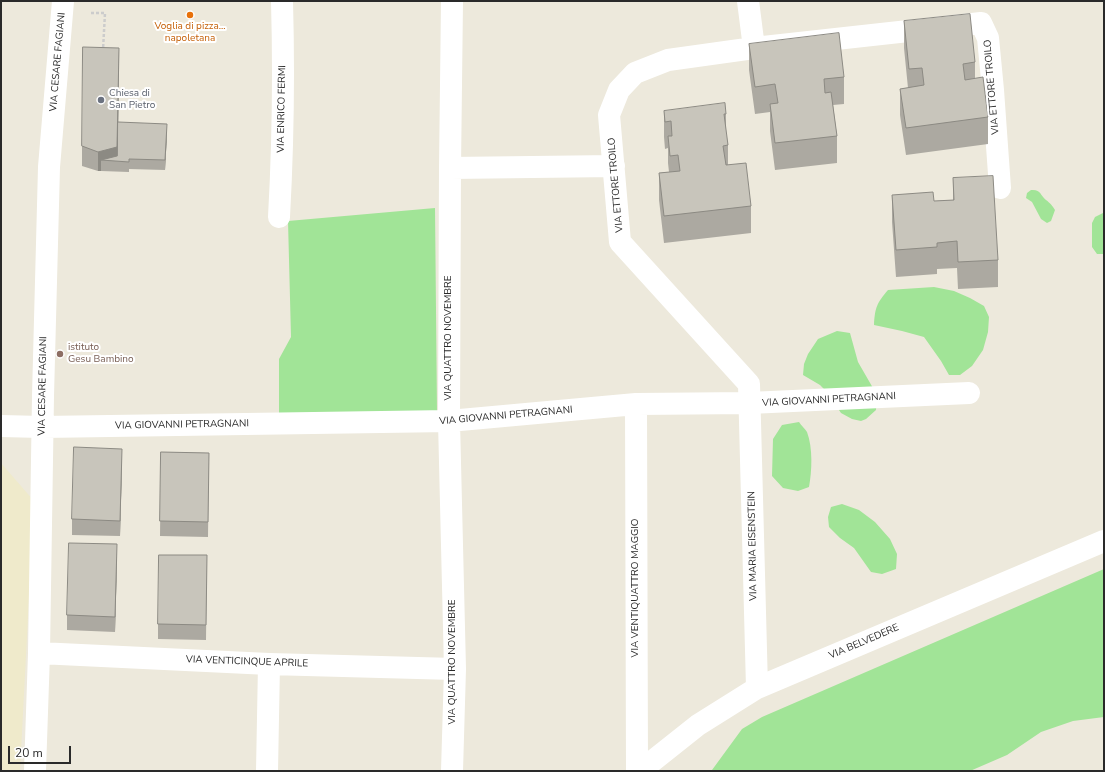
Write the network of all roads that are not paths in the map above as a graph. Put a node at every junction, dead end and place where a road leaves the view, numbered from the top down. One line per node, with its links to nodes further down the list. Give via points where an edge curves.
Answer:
1 (63, 1): 15 (street, VIA CESARE FAGIANI, via 49,167)
2 (282, 1): 9 (street, VIA ENRICO FERMI)
3 (452, 1): 7 (street, VIA QUATTRO NOVEMBRE)
4 (748, 1): 5 (street)
5 (754, 48): 6 (street, VIA ETTORE TROILO, via 668,60 635,73 619,90 610,115); 8 (street, VIA ETTORE TROILO, via 981,23 988,38)
6 (614, 166): 7 (street); 11 (street, VIA ETTORE TROILO, via 620,242 749,384)
7 (450, 168): 13 (street, VIA QUATTRO NOVEMBRE)
8 (1000, 188)
9 (280, 217)
10 (969, 393): 11 (street, VIA GIOVANNI PETRAGNANI)
11 (750, 403): 12 (street, VIA GIOVANNI PETRAGNANI); 20 (street, VIA MARIA EISENSTEIN)
12 (636, 404): 13 (street, VIA GIOVANNI PETRAGNANI); 24 (street, VIA VENTIQUATTRO MAGGIO)
13 (449, 421): 15 (street, VIA GIOVANNI PETRAGNANI); 19 (street, VIA QUATTRO NOVEMBRE)
14 (1, 426): 15 (street, VIA GIOVANNI PETRAGNANI)
15 (42, 427): 17 (street, VIA CESARE FAGIANI)
16 (1104, 542): 20 (street, VIA BELVEDERE)
17 (39, 652): 18 (street, VIA VENTICINQUE APRILE); 21 (street, VIA CESARE FAGIANI)
18 (269, 664): 19 (street, VIA VENTICINQUE APRILE); 22 (street)
19 (455, 669): 23 (street, VIA QUATTRO NOVEMBRE)
20 (757, 688): 25 (street, VIA BELVEDERE, via 698,725)
21 (35, 771)
22 (267, 771)
23 (452, 771)
24 (637, 771)
25 (640, 771)

